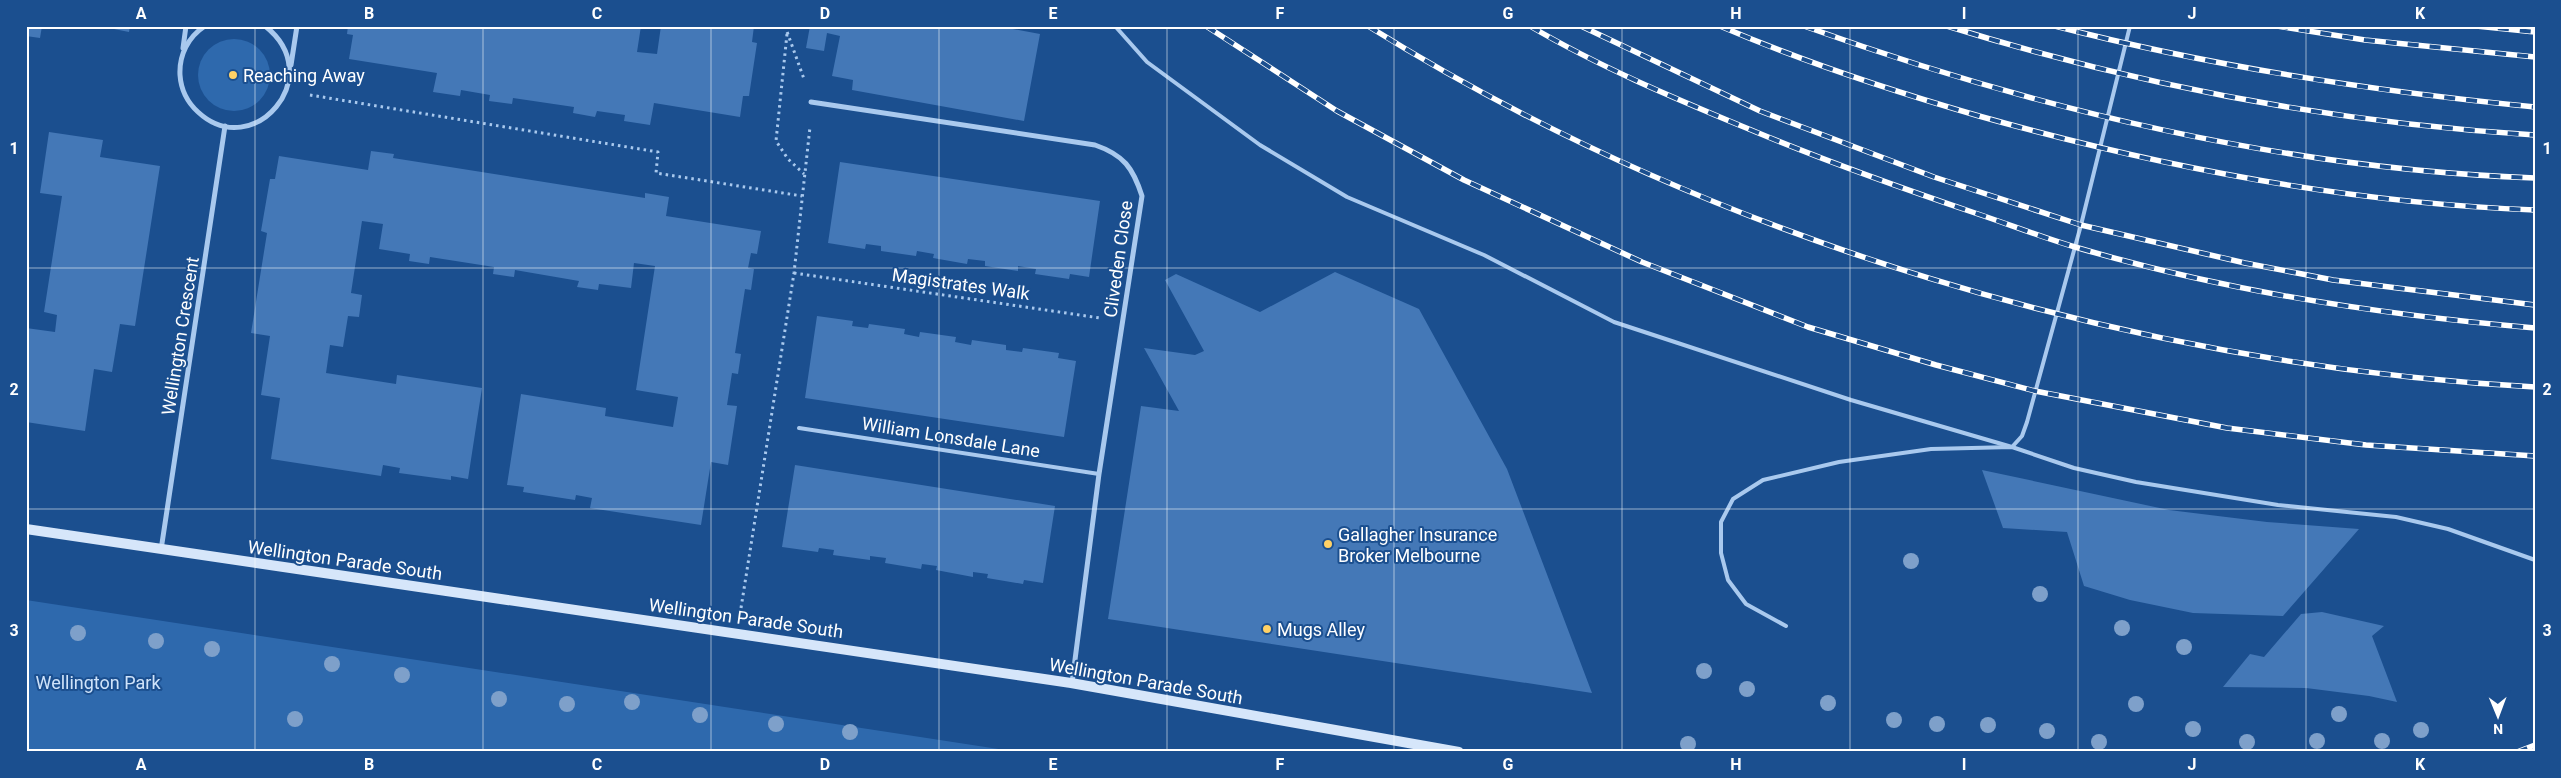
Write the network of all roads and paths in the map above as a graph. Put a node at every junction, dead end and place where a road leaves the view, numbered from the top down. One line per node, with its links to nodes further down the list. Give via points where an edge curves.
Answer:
1 (186, 26): 9 (street)
2 (205, 26): 9 (street, via 188,42)
3 (265, 26): 10 (street, via 283,46)
4 (297, 26): 10 (street)
5 (785, 26): 8 (path)
6 (1115, 26): 19 (lane, via 1147,62 1260,144 1347,197 1484,255 1614,322 1851,400)
7 (2130, 26): 19 (lane, via 2028,422)
8 (787, 33): 12 (path); 14 (path, via 776,141)
9 (181, 59): 13 (street, via 181,86 188,102 201,115)
10 (290, 72): 11 (street)
11 (289, 82): 13 (street, via 282,100 270,115 253,124); 15 (path, via 308,95 658,152 656,173)
12 (811, 102): 14 (path); 17 (street, Cliveden Close, via 1095,145 1113,151 1127,164 1142,196)
13 (225, 126): 22 (street, Wellington Crescent)
14 (804, 175): 15 (path)
15 (802, 196): 16 (path)
16 (794, 273): 17 (path, Magistrates Walk); 25 (path)
17 (1124, 321): 20 (street, Cliveden Close)
18 (799, 428): 20 (lane, William Lonsdale Lane)
19 (2012, 447): 23 (lane, via 2074,468 2136,482 2278,504 2396,517 2448,528); 24 (lane, via 1931,448 1839,462 1763,480 1733,499 1721,522 1722,553 1728,580 1746,604)
20 (1099, 474): 26 (street, Cliveden Close)
21 (26, 529): 22 (street, Wellington Parade South)
22 (161, 550): 25 (street, Wellington Parade South)
23 (2535, 560)
24 (1786, 626)
25 (737, 633): 26 (street, Wellington Parade South)
26 (1072, 683): 27 (street, Wellington Parade South)
27 (1459, 752)

